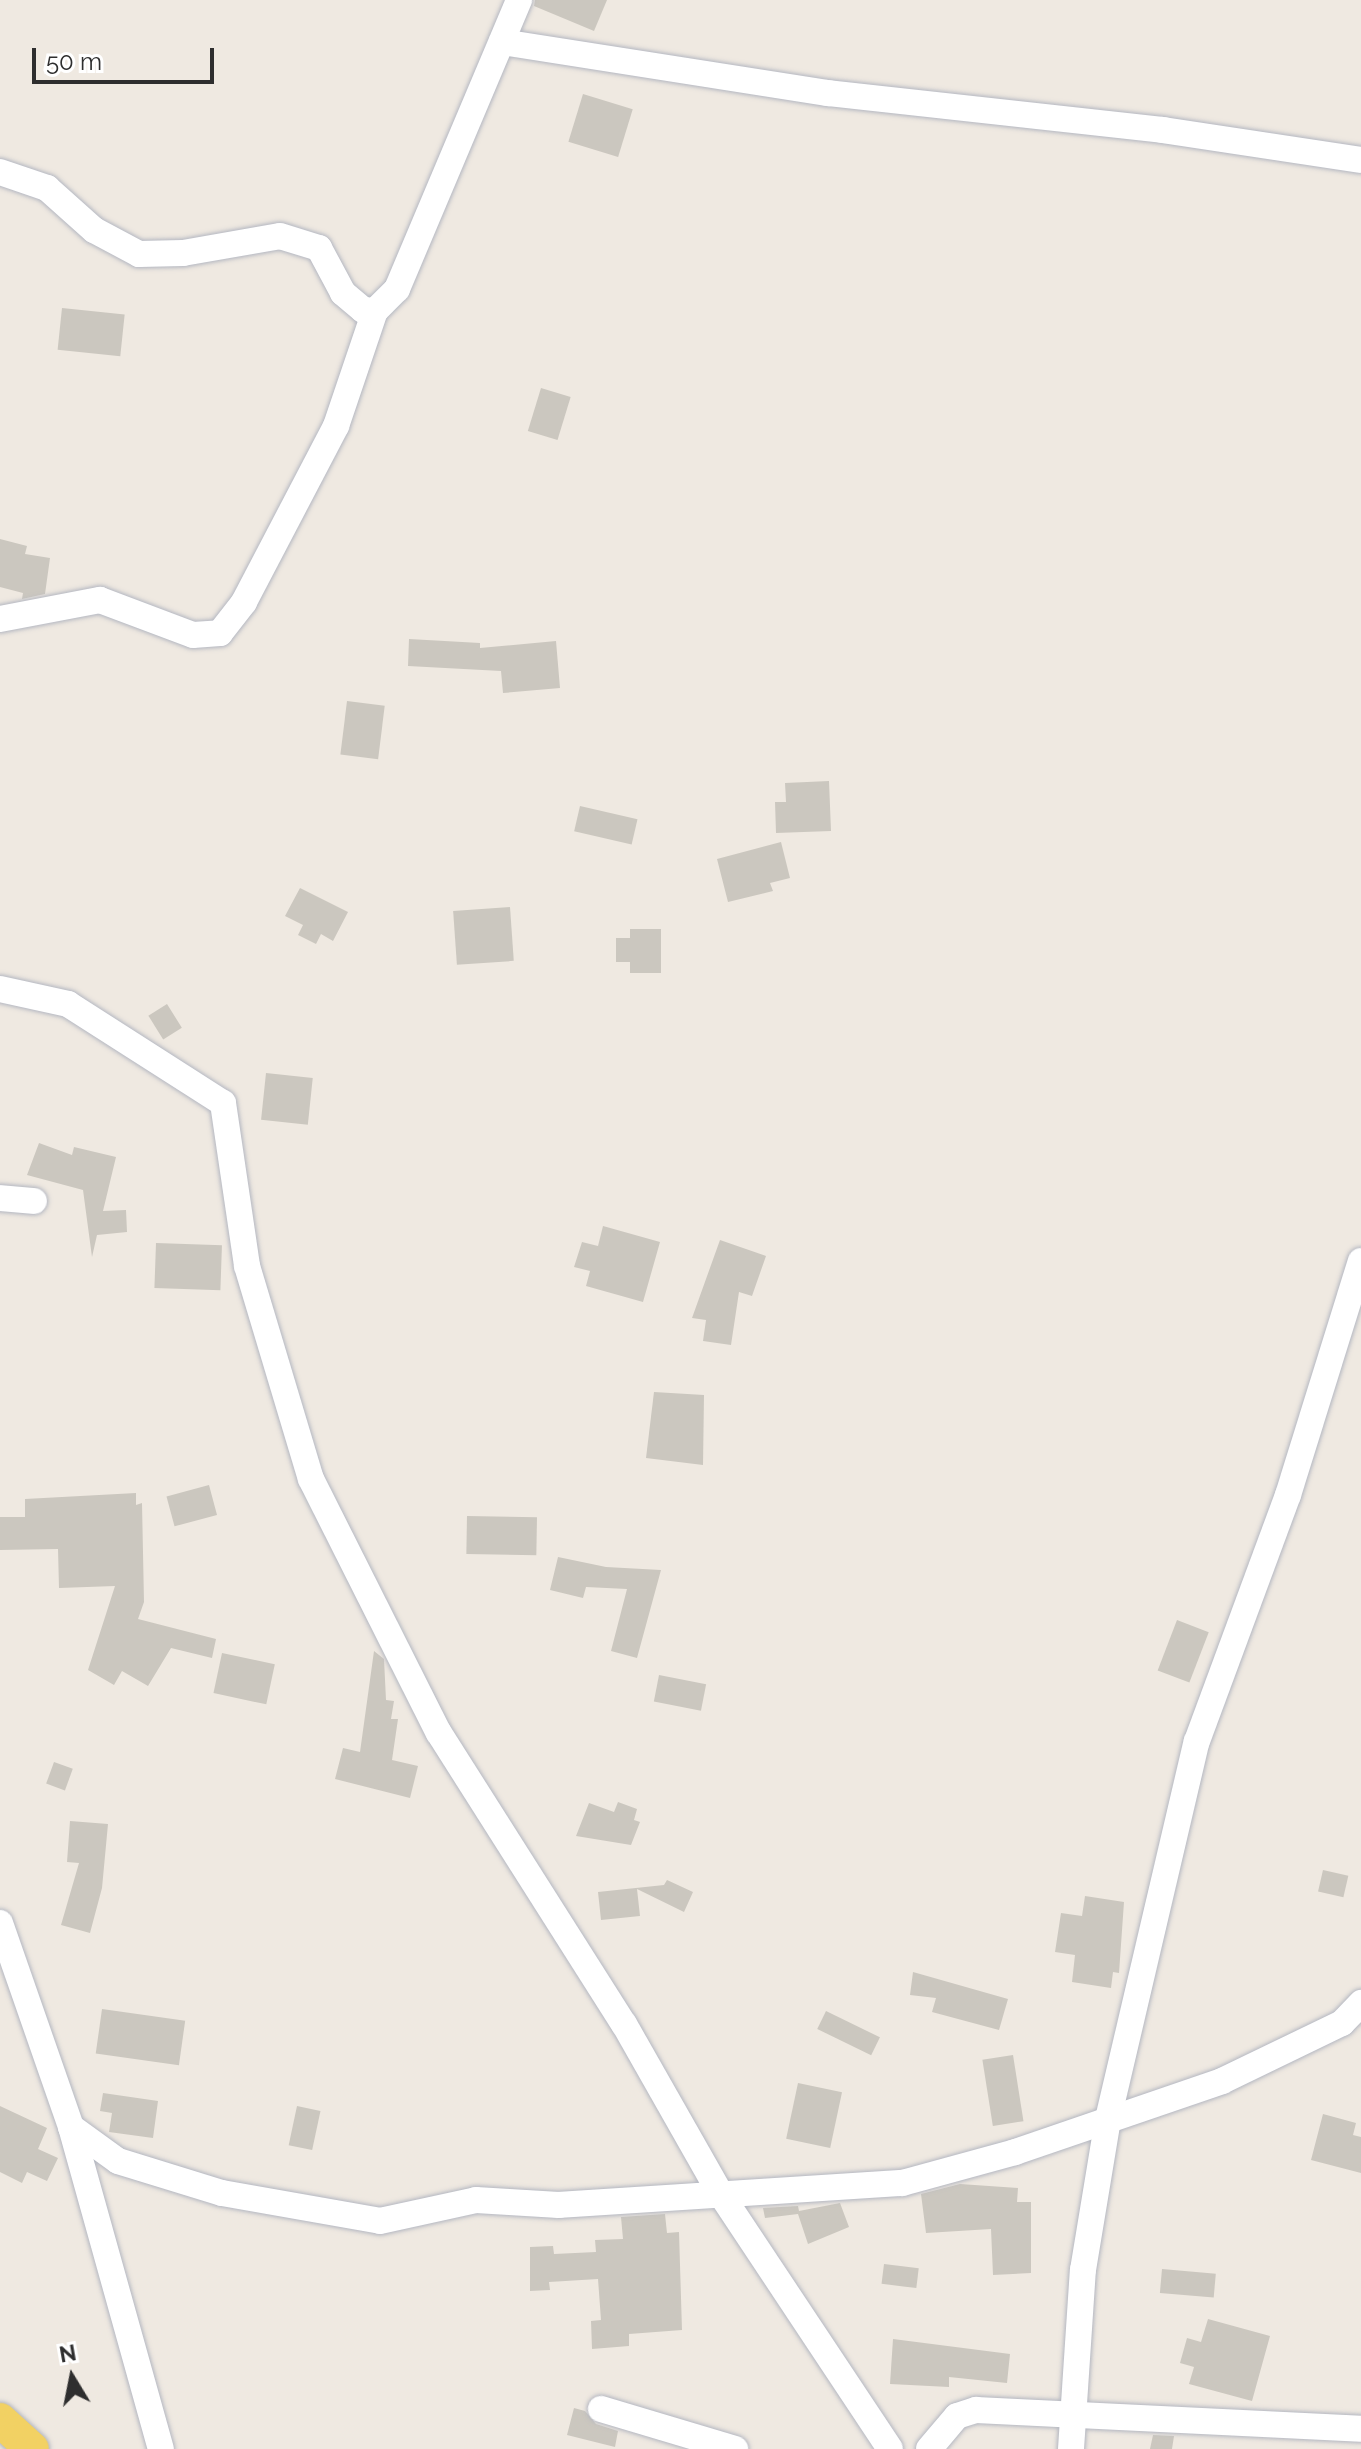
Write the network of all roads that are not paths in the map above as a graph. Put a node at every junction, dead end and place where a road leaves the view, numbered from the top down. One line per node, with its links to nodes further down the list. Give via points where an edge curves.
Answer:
1 (519, 0): 2 (street)
2 (502, 42): 3 (street, via 828,93 1163,130); 5 (street, via 397,289)
3 (1361, 160)
4 (0, 172): 5 (street, via 47,188 94,230 139,254 183,253 280,236 319,248 343,293 363,310)
5 (375, 311): 6 (street, via 336,426 244,602 220,633 193,635 100,600)
6 (0, 619)
7 (0, 989): 15 (street, via 68,1004 223,1103 247,1266 311,1479 439,1733 624,2024)
8 (0, 1198): 9 (street)
9 (34, 1201)
10 (1361, 1261): 13 (street, via 1288,1495 1197,1741)
11 (0, 1923): 14 (street)
12 (1361, 2003): 13 (street, via 1342,2023 1222,2081)
13 (1108, 2119): 15 (street, via 902,2183); 17 (street, via 1083,2270)
14 (71, 2127): 15 (street, via 118,2161 222,2193 380,2221 476,2200 559,2205); 21 (street)
15 (720, 2193): 23 (street)
16 (601, 2409): 22 (street)
17 (1071, 2418): 19 (street, via 1146,2415); 24 (street, via 965,2411); 25 (street)
18 (0, 2420): 20 (main road)
19 (1361, 2429)
20 (32, 2449)
21 (161, 2449)
22 (735, 2449)
23 (890, 2449)
24 (929, 2449)
25 (1071, 2449)

